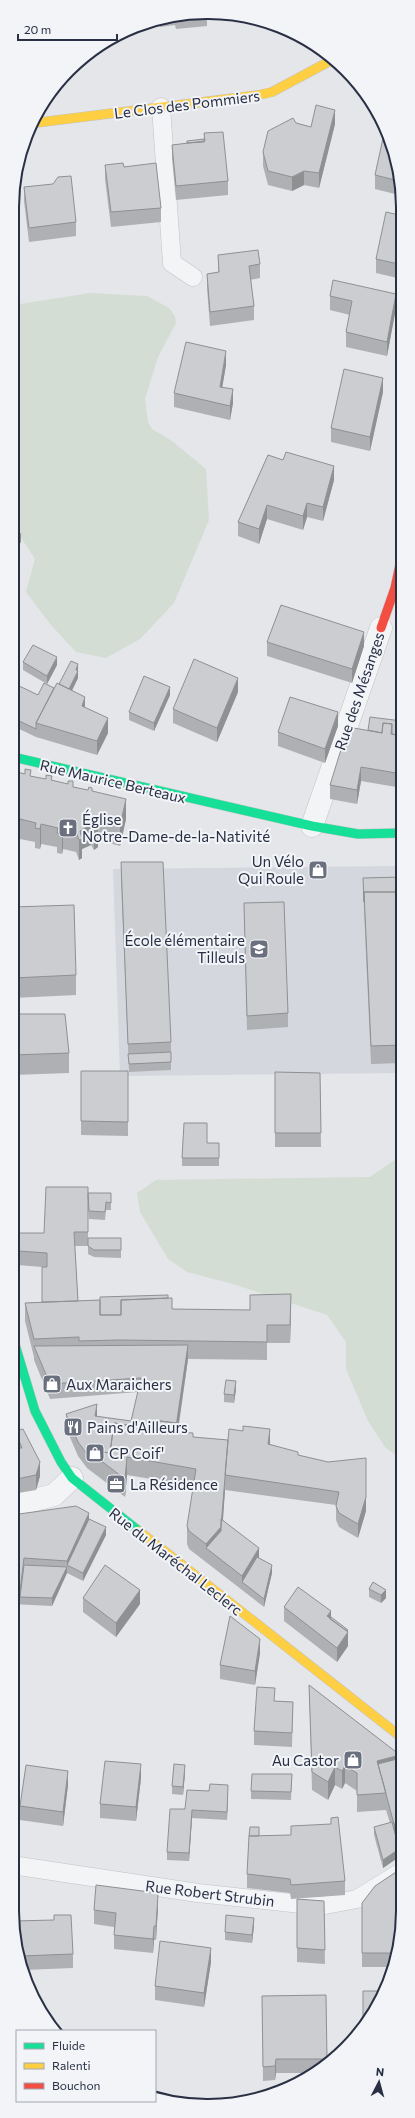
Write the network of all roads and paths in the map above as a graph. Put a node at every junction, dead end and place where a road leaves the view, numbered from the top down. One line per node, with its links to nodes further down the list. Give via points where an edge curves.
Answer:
1 (328, 62): 2 (street, Le Clos des Pommiers, via 272,92)
2 (161, 107): 3 (street, Le Clos des Pommiers); 4 (lane, via 172,264)
3 (39, 122)
4 (193, 277)
5 (396, 583): 6 (street, Rue des Mésanges)
6 (381, 628): 8 (street, Rue des Mésanges)
7 (19, 757): 8 (street, Rue Maurice Berteaux)
8 (312, 826): 9 (street, Rue Maurice Berteaux, via 358,834)
9 (396, 833)
10 (19, 1360): 11 (street, Rue du Maréchal Leclerc, via 38,1419 54,1454)
11 (72, 1478): 12 (street, via 54,1495); 13 (street, Rue du Maréchal Leclerc)
12 (19, 1504)
13 (396, 1732)
14 (19, 1866): 15 (lane, Rue Robert Strubin, via 198,1893 320,1906 357,1899)
15 (396, 1875)

